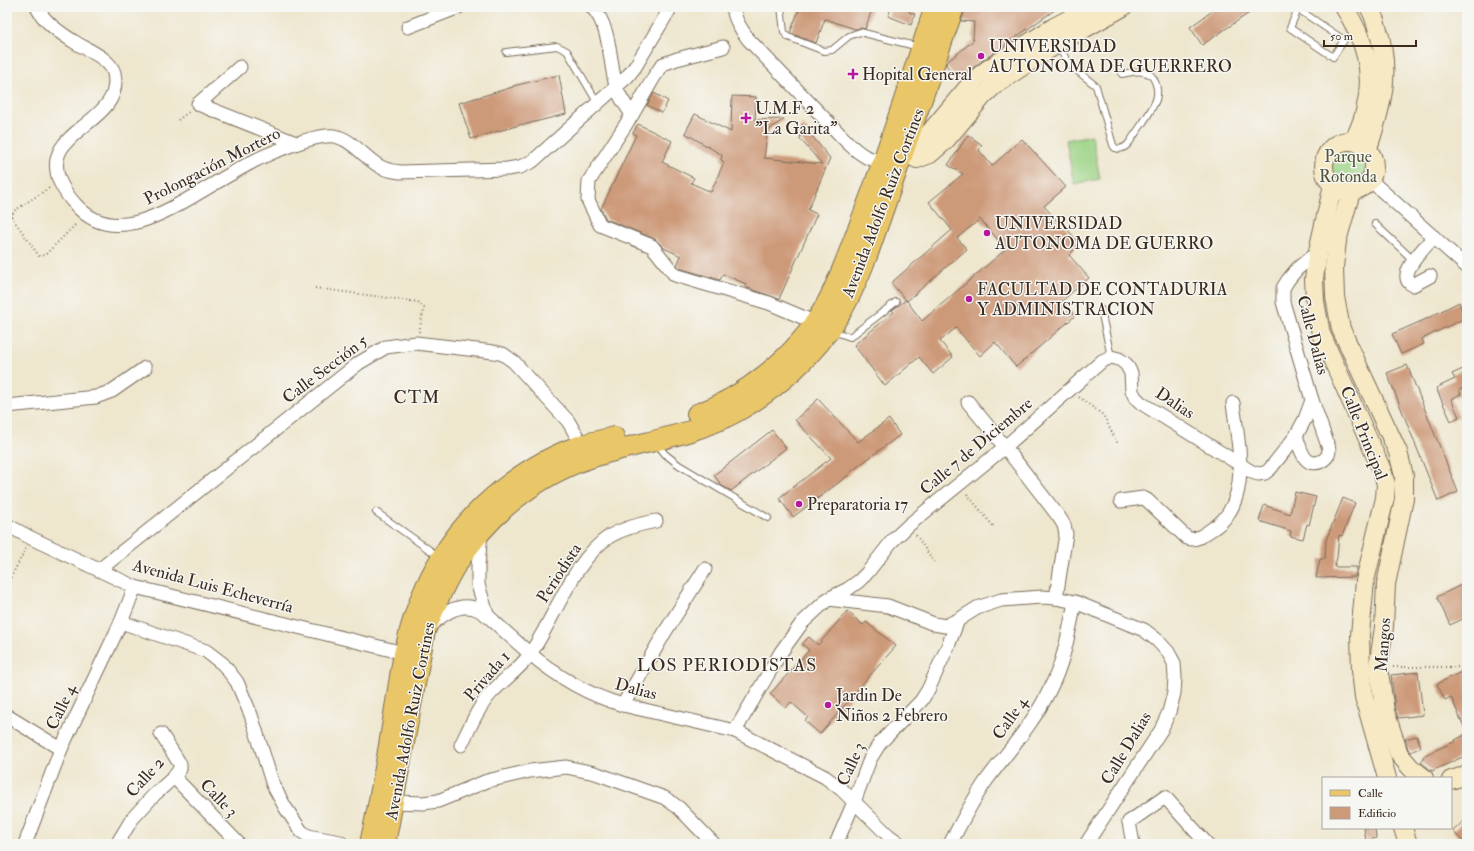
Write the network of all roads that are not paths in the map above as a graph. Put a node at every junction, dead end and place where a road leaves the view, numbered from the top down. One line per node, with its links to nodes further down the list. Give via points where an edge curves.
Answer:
1 (459, 7): 14 (street)
2 (592, 7): 21 (street, via 599,15 606,35)
3 (671, 7): 21 (street, Prolongación Mortero, via 635,67)
4 (734, 7): 27 (street, via 739,25 748,39 849,144 862,155)
5 (781, 7): 17 (lane, via 784,32 788,37 824,51 832,50 849,36 860,32)
6 (935, 7): 17 (main road, Avenida Adolfo Ruiz Cortines)
7 (954, 7): 26 (main road, Avenida Adolfo Ruiz Cortines)
8 (1092, 7): 26 (street, via 1054,27 988,69 974,80 921,143)
9 (1123, 7): 15 (street)
10 (1344, 7): 25 (street, via 1364,46 1368,69)
11 (1370, 7): 25 (street, via 1381,39 1385,66 1383,95 1377,121)
12 (1299, 8): 12 (lane, via 1344,40 1333,57 1290,28)
13 (41, 9): 24 (street, Prolongación Mortero, via 58,30 104,60 114,72 115,87 112,99 105,109 67,139 56,166 68,196 85,215 105,223 142,222 163,214 258,159)
14 (408, 27)
15 (1057, 44): 20 (lane, via 1070,65 1096,86 1113,145 1122,149 1129,143 1157,95 1156,82 1148,73 1143,71); 26 (street, via 997,83 930,154 917,159)
16 (723, 47): 23 (street, via 663,64)
17 (921, 48): 27 (main road, Avenida Adolfo Ruiz Cortines)
18 (506, 52): 22 (lane, via 557,46 567,51)
19 (240, 67): 24 (street, via 198,104)
20 (1122, 74)
21 (616, 87): 22 (street, Prolongación Mortero); 23 (street)
22 (597, 102): 24 (street, Prolongación Mortero, via 533,161 507,169 400,172 378,166 338,136)
23 (632, 115): 40 (street, via 589,181 588,200 600,225 652,246 675,275 769,303)
24 (296, 143)
25 (1361, 144): 28 (street, via 1373,157 1375,166); 29 (street, via 1342,141 1332,147 1325,157 1323,169 1327,180)
26 (904, 152): 27 (street); 40 (main road, Avenida Adolfo Ruiz Cortines, via 852,292 840,315)
27 (884, 160): 40 (main road, Avenida Adolfo Ruiz Cortines, via 839,278 823,311)
28 (1370, 180): 30 (street, via 1360,189); 32 (street)
29 (1333, 185): 30 (street, via 1336,189); 34 (street, Calle Principal)
30 (1351, 192): 33 (street, Calle Principal)
31 (1376, 224): 35 (lane)
32 (1434, 237): 35 (street); 36 (street)
33 (1338, 238): 34 (street, Calle Dalias); 58 (street, Calle Principal, via 1334,267 1335,297 1341,329 1398,452 1404,476 1404,499)
34 (1318, 251): 43 (street, Calle Dalias, via 1297,269 1283,288 1283,302); 56 (street, Calle Principal, via 1314,279 1321,334 1382,468 1386,484)
35 (1413, 260): 37 (street, via 1407,274 1410,284 1413,285)
36 (1467, 267)
37 (1430, 276)
38 (896, 302): 40 (lane, via 850,337)
39 (1101, 310): 41 (lane)
40 (822, 325): 48 (main road, Avenida Adolfo Ruiz Cortines, via 821,341 798,366 768,392 704,427); 49 (main road, Avenida Adolfo Ruiz Cortines, via 804,337 774,368 744,391 710,410 683,420)
41 (1111, 357): 50 (street, Calle 7 de Diciembre, via 1102,361); 51 (street, Dalias, via 1126,364 1131,373 1132,391 1141,403)
42 (145, 368): 46 (street, via 112,391 96,397)
43 (1312, 400): 47 (street, Calle Dalias); 47 (street, via 1327,443 1328,455 1319,462 1308,461)
44 (968, 402): 50 (street)
45 (1232, 403): 51 (street)
46 (7, 406)
47 (1296, 436): 51 (street, Calle Dalias, via 1265,473 1258,474)
48 (655, 440): 54 (lane, via 665,454 679,465); 59 (main road, Avenida Adolfo Ruiz Cortines, via 592,457 559,471 505,506)
49 (582, 445): 60 (main road, Avenida Adolfo Ruiz Cortines, via 528,471 498,493 470,520); 61 (street, Calle Sección 5, via 568,421 514,362 503,354 416,343 386,348 359,363)
50 (1005, 447): 64 (street, via 1064,525 1066,534); 65 (street, Calle 7 de Diciembre, via 910,524 892,541 859,581)
51 (1240, 466): 52 (street, via 1237,498 1228,515 1215,528 1192,540 1147,500 1143,498)
52 (1122, 501)
53 (376, 512): 60 (lane)
54 (768, 518)
55 (656, 521): 71 (street, Periodista, via 629,527 610,537 591,553 579,568)
56 (1379, 522): 58 (street); 81 (street, Calle Principal, via 1365,581 1360,635 1361,671 1364,697)
57 (7, 525): 61 (street, Avenida Luis Echeverría)
58 (1398, 525): 82 (street, Mangos, via 1386,584 1384,627 1378,667 1385,711 1399,754)
59 (481, 531): 67 (street, via 478,585); 70 (main road, Avenida Adolfo Ruiz Cortines, via 456,565)
60 (441, 558): 72 (main road, Avenida Adolfo Ruiz Cortines, via 418,605 406,643)
61 (99, 570): 63 (street, Avenida Luis Echeverría)
62 (705, 570): 73 (street, via 665,632)
63 (136, 587): 69 (street, Calle 4); 72 (street, Avenida Luis Echeverría)
64 (1056, 598): 66 (street); 68 (street, via 1001,600 977,608)
65 (828, 599): 68 (street, via 888,606 945,626); 75 (street, Calle 7 de Diciembre, via 802,622 781,652)
66 (1075, 602): 86 (street, Calle Dalias, via 1144,630 1168,652 1174,663 1174,693 1169,712); 98 (street, Calle 4, via 1063,656 1050,689 1036,713 971,804)
67 (487, 614): 70 (street, Dalias, via 473,608 459,607 447,612); 71 (street, Dalias)
68 (958, 620): 85 (street, Calle 3, via 928,690 921,701 880,743 870,759)
69 (121, 622): 78 (street, Calle 4); 89 (street, via 206,651 223,664 236,682 248,708 273,785 285,807 301,831 308,836)
70 (425, 631): 72 (main road, Avenida Adolfo Ruiz Cortines)
71 (530, 654): 73 (street, Dalias, via 582,689); 77 (street, Privada 1, via 491,693)
72 (412, 655): 84 (main road, Avenida Adolfo Ruiz Cortines); 93 (main road, Avenida Adolfo Ruiz Cortines)
73 (623, 705): 75 (street, Dalias)
74 (7, 716): 78 (street)
75 (735, 731): 85 (street, Dalias, via 825,777)
76 (161, 734): 80 (street, Calle 2, via 180,764 180,769)
77 (461, 745)
78 (61, 749): 90 (street, Calle 4)
79 (1467, 775): 83 (street)
80 (174, 777): 91 (street, Calle 2, via 132,819); 92 (street, Calle 3)
81 (1387, 777)
82 (1423, 777)
83 (1452, 780)
84 (393, 802): 94 (main road, Avenida Adolfo Ruiz Cortines); 95 (street, via 422,803 438,800 487,781 530,771 566,767 595,773 665,798 679,808)
85 (854, 802): 96 (street); 97 (street, Dalias)
86 (1110, 809): 87 (street); 99 (street, Calle Dalias)
87 (1129, 822): 100 (street); 101 (street, via 1166,798)
88 (1403, 829): 102 (street)
89 (340, 842)
90 (24, 844)
91 (117, 844)
92 (239, 844)
93 (370, 844)
94 (385, 844)
95 (714, 844)
96 (836, 844)
97 (900, 844)
98 (950, 844)
99 (1086, 844)
100 (1133, 844)
101 (1207, 844)
102 (1408, 844)

